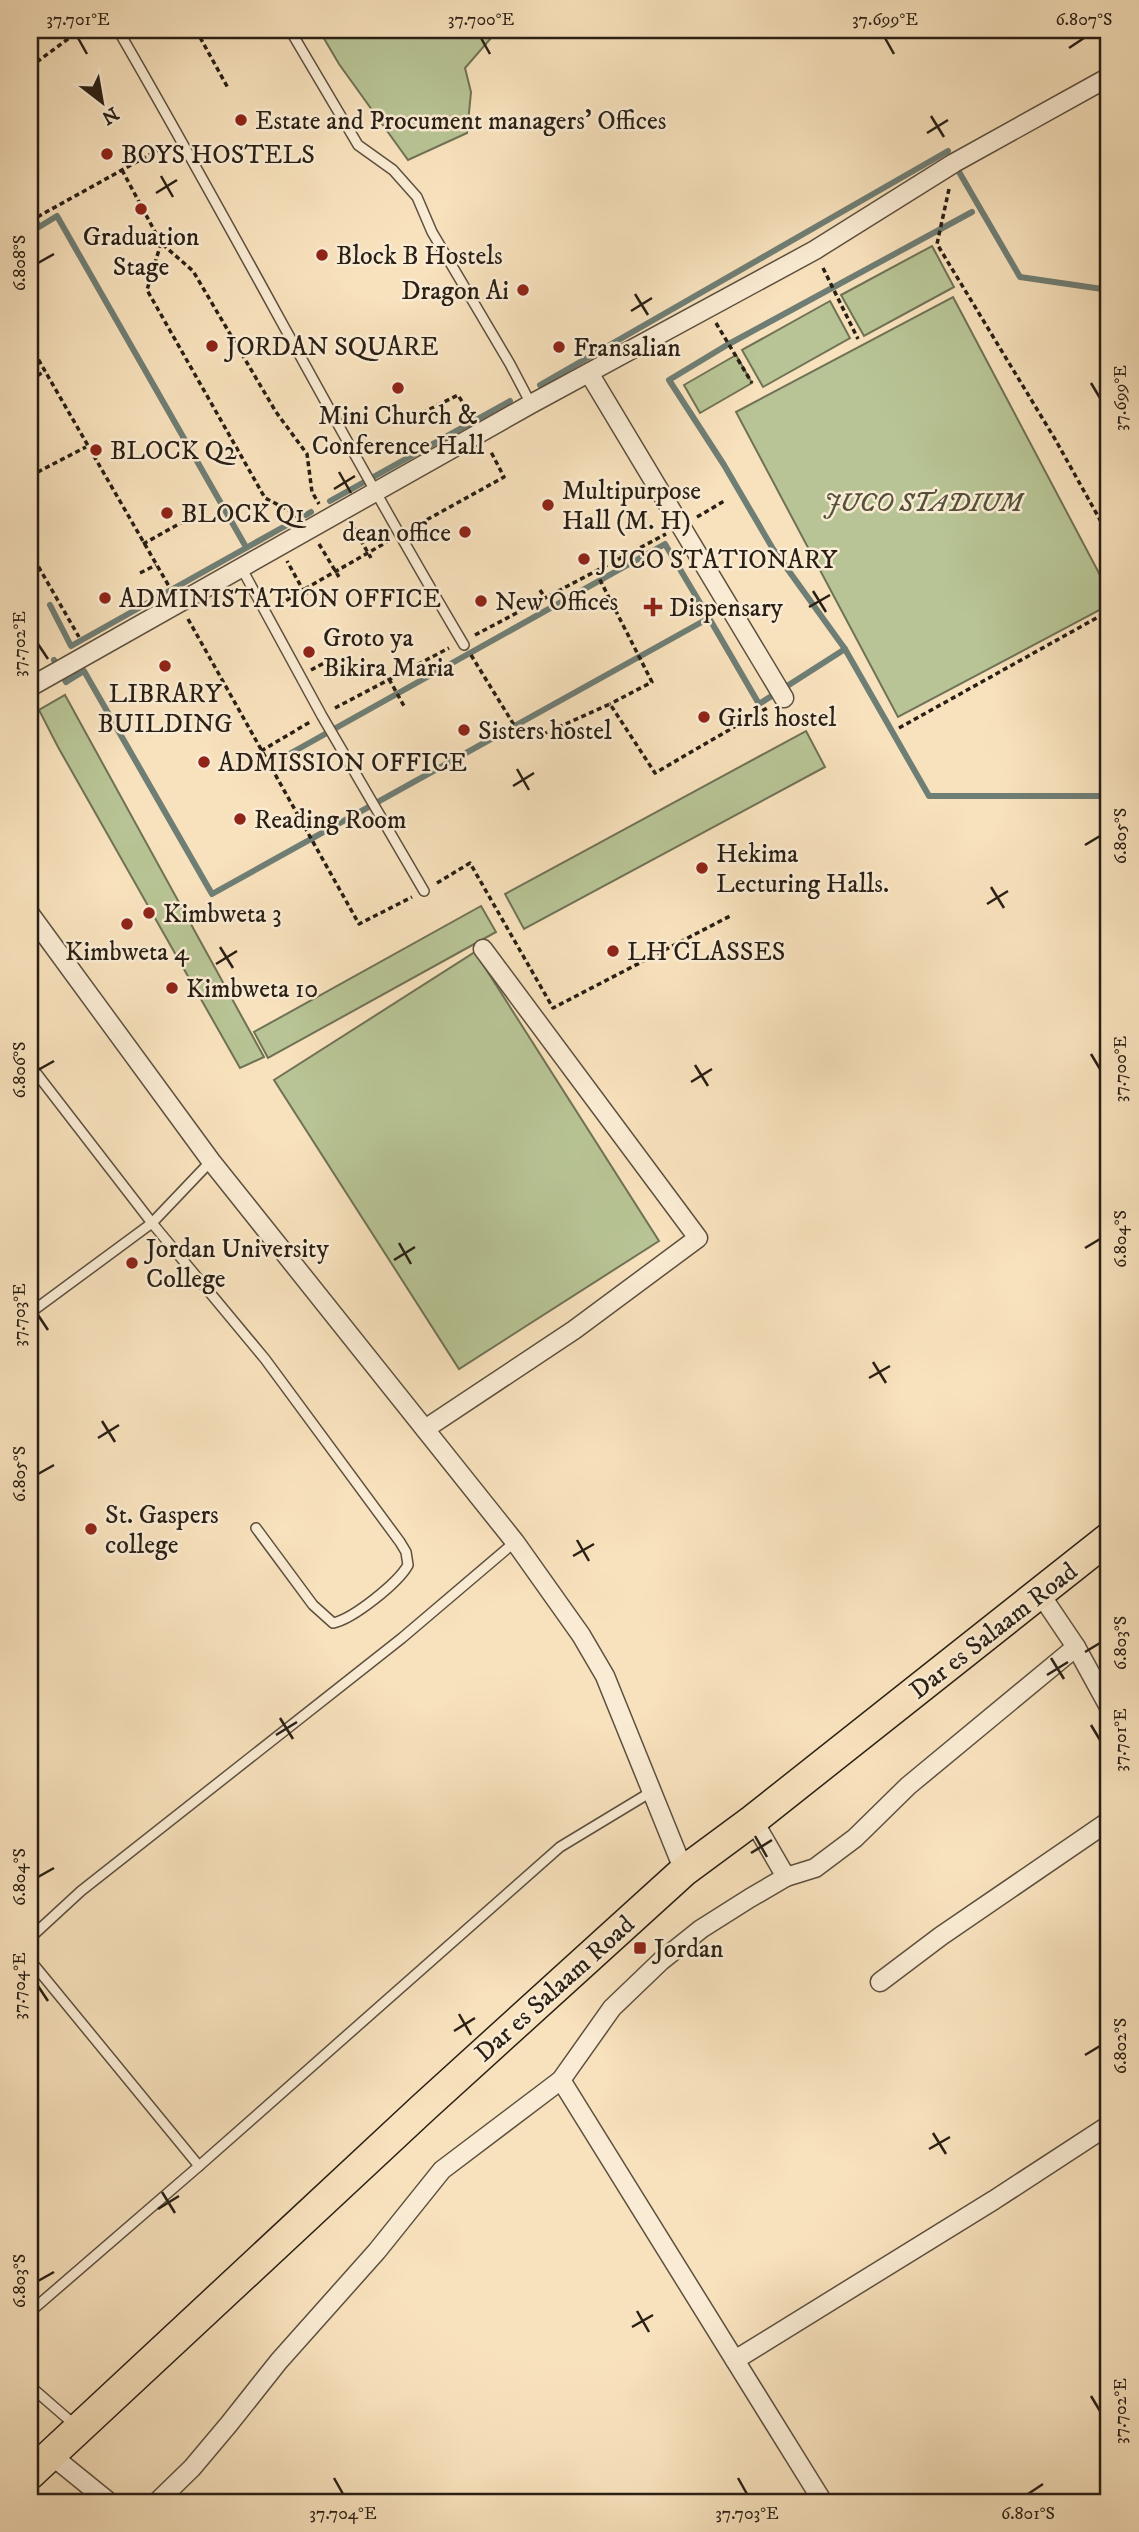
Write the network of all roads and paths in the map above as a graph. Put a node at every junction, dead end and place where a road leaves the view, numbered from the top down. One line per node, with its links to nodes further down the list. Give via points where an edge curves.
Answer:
1 (80, 30): 5 (path)
2 (118, 30): 8 (lane)
3 (196, 30): 7 (path)
4 (290, 30): 21 (lane, via 358,145 393,170 417,197 432,232)
5 (30, 67)
6 (1109, 77): 9 (street)
7 (228, 88)
8 (180, 138): 10 (path); 26 (lane)
9 (954, 163): 13 (street); 34 (path, via 937,244)
10 (122, 170): 11 (path); 12 (path)
11 (30, 221)
12 (161, 243): 29 (path, via 193,271 276,412 307,454 313,492); 32 (path, via 147,290 265,498 292,512)
13 (815, 250): 14 (street); 15 (path)
14 (709, 308): 18 (street); 20 (path)
15 (858, 338)
16 (30, 345): 17 (path)
17 (45, 371): 19 (path); 35 (path)
18 (589, 373): 21 (street); 31 (street)
19 (30, 380)
20 (752, 383)
21 (531, 404): 23 (street)
22 (407, 419): 23 (path, via 458,395)
23 (481, 433): 26 (street); 33 (path, via 504,477)
24 (86, 447): 25 (path)
25 (30, 476)
26 (375, 494): 28 (street); 33 (lane)
27 (726, 500): 31 (path)
28 (345, 511): 32 (street); 39 (path)
29 (323, 512)
30 (188, 523): 35 (path, via 186,520)
31 (682, 526): 38 (path); 59 (street)
32 (306, 528): 42 (street); 45 (path)
33 (400, 535): 39 (path); 54 (lane)
34 (1109, 536)
35 (144, 544): 41 (path)
36 (628, 546): 38 (path)
37 (30, 552): 55 (path)
38 (632, 552): 43 (path)
39 (368, 553): 40 (path); 47 (path)
40 (371, 558)
41 (156, 565): 44 (path); 51 (path)
42 (242, 569): 51 (street); 53 (lane)
43 (596, 572): 50 (path); 60 (path, via 652,682)
44 (141, 573)
45 (339, 577)
46 (297, 579): 47 (path)
47 (303, 590): 49 (path); 53 (path)
48 (540, 590): 50 (path)
49 (307, 595)
50 (545, 598): 54 (path)
51 (179, 604): 55 (street)
52 (1109, 611): 63 (path)
53 (265, 613): 62 (lane)
54 (463, 643): 57 (path)
55 (89, 654): 58 (street)
56 (475, 662): 60 (path, via 522,738 532,739)
57 (389, 680): 61 (path); 62 (path)
58 (30, 687)
59 (784, 698): 60 (path, via 655,773)
60 (610, 704)
61 (404, 706)
62 (322, 716): 64 (path); 65 (lane)
63 (899, 728)
64 (261, 751)
65 (424, 891)
66 (30, 914): 69 (street)
67 (483, 949): 72 (street, via 698,1238 574,1330)
68 (30, 1065): 70 (lane)
69 (211, 1161): 70 (lane); 72 (street)
70 (152, 1223): 71 (lane); 73 (lane, via 316,1426 400,1542 408,1565 357,1611 333,1623 313,1605)
71 (30, 1314)
72 (425, 1429): 75 (street)
73 (256, 1528)
74 (1109, 1538): 76 (highway, Dar es Salaam Road)
75 (515, 1542): 79 (street, via 605,1676); 84 (lane, via 402,1638 81,1891)
76 (1040, 1591): 77 (street); 80 (highway, Dar es Salaam Road)
77 (1076, 1647): 78 (street); 83 (street, via 908,1786 855,1839 815,1868)
78 (1109, 1707)
79 (651, 1792): 82 (street); 89 (lane, via 560,1847)
80 (753, 1820): 82 (highway, Dar es Salaam Road); 83 (street)
81 (1109, 1821): 86 (street)
82 (684, 1871): 93 (highway, Dar es Salaam Road)
83 (786, 1877): 87 (street, via 701,1929 661,1961 612,2008)
84 (30, 1938)
85 (30, 1960): 89 (lane)
86 (880, 1982)
87 (561, 2080): 91 (street); 96 (street, via 442,2170 192,2468)
88 (1109, 2125): 91 (street)
89 (200, 2166): 90 (lane)
90 (30, 2312)
91 (735, 2360): 97 (street)
92 (30, 2386): 93 (lane)
93 (79, 2428): 94 (highway, Dar es Salaam Road)
94 (40, 2465): 95 (street)
95 (109, 2502)
96 (157, 2502)
97 (823, 2502)

